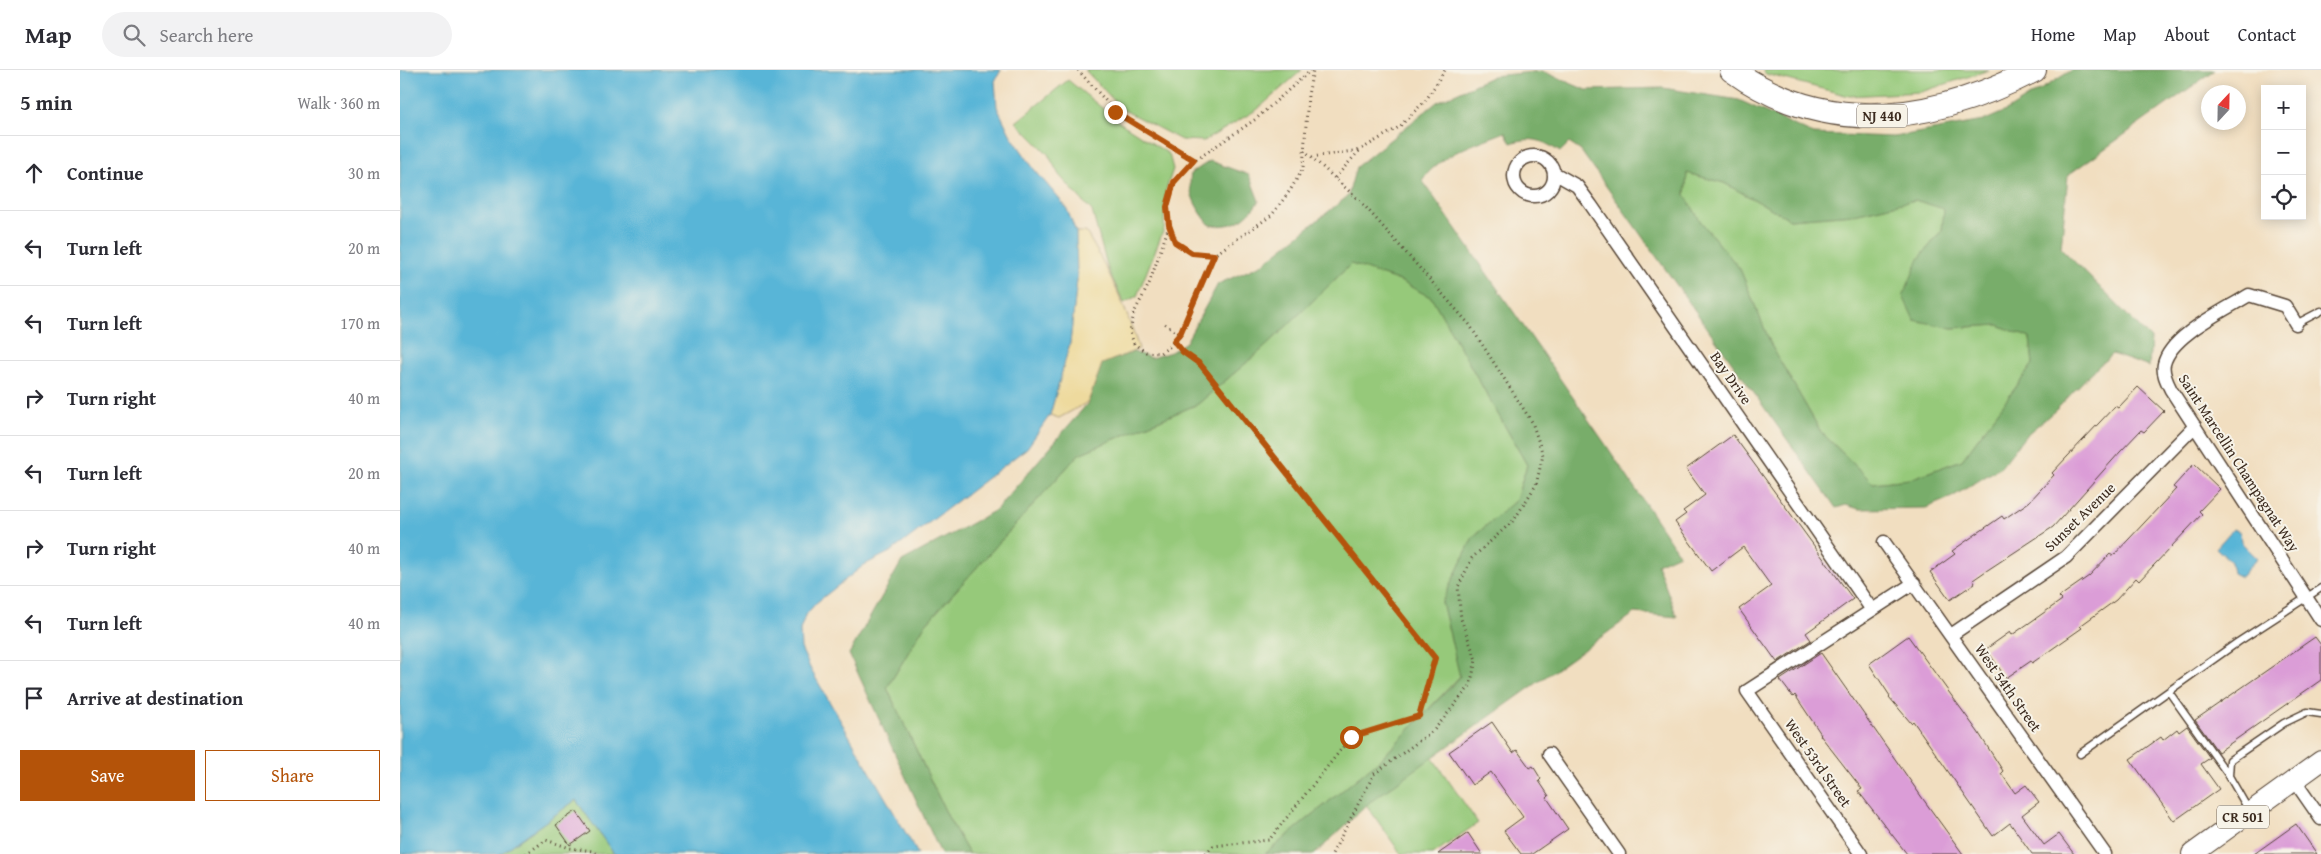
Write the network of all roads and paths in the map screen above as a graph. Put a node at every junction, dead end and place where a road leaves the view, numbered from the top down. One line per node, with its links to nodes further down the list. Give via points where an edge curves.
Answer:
1 (1078, 70): 9 (path, via 1115,112)
2 (1312, 70): 6 (path); 9 (path, via 1256,119)
3 (1445, 70): 7 (path, via 1426,100 1399,127)
4 (1732, 70): 5 (highway, NJ 440, via 1794,103 1838,114 1868,116 1912,113 1958,102)
5 (2034, 70)
6 (1304, 150): 8 (path); 13 (path, via 1303,168 1272,215)
7 (1360, 150): 8 (path); 11 (path)
8 (1312, 157): 11 (path)
9 (1194, 160): 12 (path, via 1174,182 1167,207)
10 (1554, 174): 24 (street, Bay Drive, via 1577,186)
11 (1335, 178): 41 (path, via 1362,203 1469,324 1532,422 1543,455 1536,485 1514,520 1472,558 1458,588 1461,619 1476,660 1470,686 1434,730 1374,774)
12 (1169, 225): 13 (path, via 1175,242 1192,253); 18 (path, via 1149,284 1134,313 1130,332 1134,344 1146,352 1160,353)
13 (1214, 255): 17 (path)
14 (2321, 311): 16 (lane)
15 (1165, 324): 17 (path)
16 (2296, 324): 19 (street, Saint Marcellin Champagnat Way, via 2285,306 2249,295 2180,339 2163,366 2165,377)
17 (1180, 334): 18 (path)
18 (1174, 341): 40 (path, via 1200,364 1435,658 1419,716 1351,737 1269,840 1213,846)
19 (2195, 426): 23 (street, Saint Marcellin Champagnat Way); 26 (street, Sunset Avenue, via 2066,557)
20 (1884, 542): 21 (street, West 54th Street)
21 (1914, 583): 24 (street); 26 (street, West 54th Street)
22 (2321, 588): 23 (lane)
23 (2306, 597): 25 (street, Saint Marcellin Champagnat Way); 27 (lane)
24 (1872, 610): 43 (street, West 53rd Street, via 1748,691)
25 (2321, 620)
26 (1951, 635): 44 (street, West 54th Street)
27 (2169, 692): 30 (lane); 32 (lane)
28 (2321, 714): 32 (lane, via 2307,712 2284,723 2230,760)
29 (1548, 754): 42 (street)
30 (2080, 754)
31 (2321, 761): 33 (main road, CR 501)
32 (2229, 776): 34 (lane)
33 (2294, 780): 34 (main road, CR 501); 35 (street)
34 (2250, 812): 45 (main road, CR 501)
35 (2321, 818)
36 (570, 848): 37 (path, via 546,840); 38 (path); 39 (path)
37 (526, 854)
38 (569, 854)
39 (596, 854)
40 (1205, 854)
41 (1332, 854)
42 (1619, 854)
43 (1861, 854)
44 (2105, 854)
45 (2192, 854)

